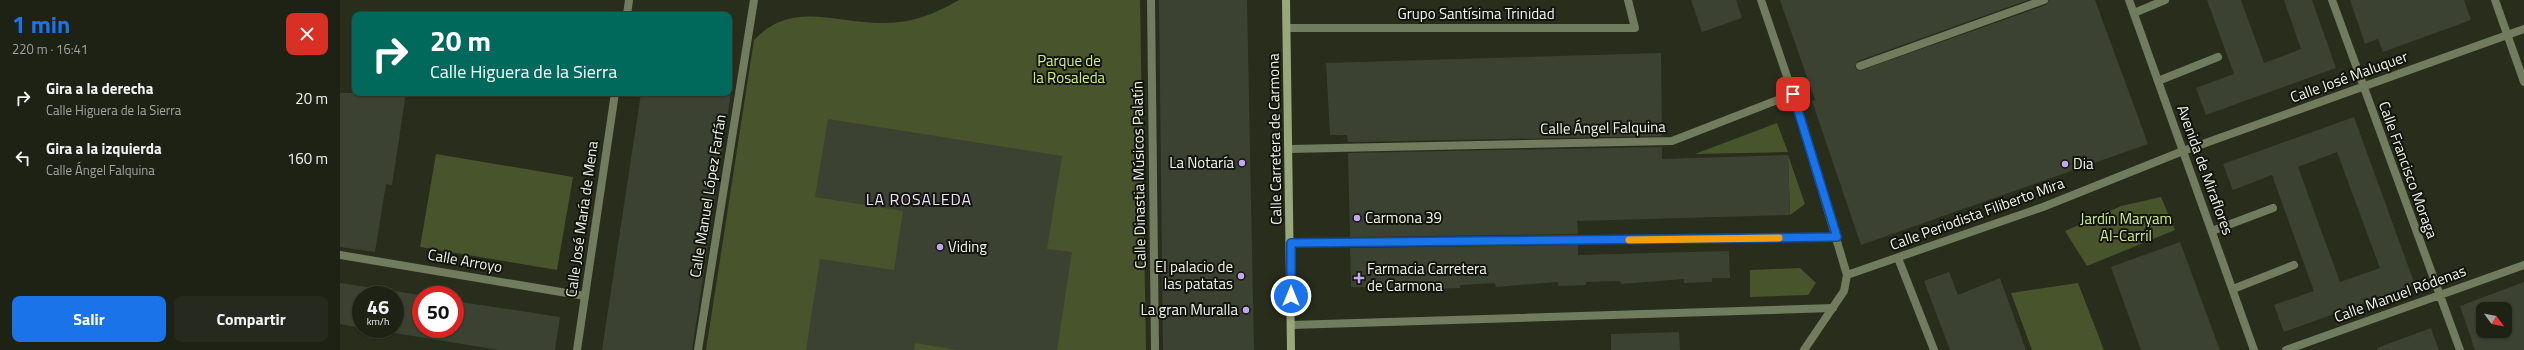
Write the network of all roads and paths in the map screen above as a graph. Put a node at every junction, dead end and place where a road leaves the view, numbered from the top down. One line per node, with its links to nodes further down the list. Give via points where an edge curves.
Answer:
1 (629, 0): 12 (street)
2 (754, 0): 41 (street, Calle Manuel López Farfán)
3 (1151, 0): 42 (street, Calle Dinastia Músicos Palatín)
4 (1286, 0): 14 (main road, Calle Carretera de Carmona)
5 (1628, 0): 14 (street, Grupo Santísima Trinidad, via 1635,28)
6 (1761, 0): 22 (street)
7 (2044, 0): 18 (street)
8 (2129, 0): 13 (street, Avenida de Miraflores)
9 (2165, 0): 13 (street)
10 (2332, 0): 21 (street, Calle Francisco Moraga)
11 (2495, 0): 16 (street)
12 (627, 12)
13 (2134, 13): 19 (street, Avenida de Miraflores)
14 (1287, 28): 24 (main road, Calle Carretera de Carmona)
15 (2524, 29): 16 (street, Calle José Maluquer)
16 (2507, 35): 20 (street); 21 (street, Calle José Maluquer)
17 (2218, 57): 19 (street)
18 (1860, 66)
19 (2158, 81): 25 (street, Avenida de Miraflores)
20 (2524, 82)
21 (2363, 87): 25 (street, Calle José Maluquer); 36 (street, Calle Francisco Moraga)
22 (1793, 94): 24 (street, Calle Ángel Falquina, via 1672,141); 28 (street)
23 (615, 96): 37 (street, Calle José María de Mena)
24 (1289, 149): 29 (main road, Calle Carretera de Carmona)
25 (2183, 151): 27 (street, Avenida de Miraflores); 31 (street, Calle Periodista Filiberto Mira, via 2043,207)
26 (2273, 208): 27 (street)
27 (2212, 231): 35 (street, Avenida de Miraflores)
28 (1837, 237): 29 (street); 34 (street)
29 (1291, 243): 39 (main road, Calle Carretera de Carmona)
30 (340, 254): 37 (street, Calle Arroyo)
31 (1898, 258): 34 (street, Calle Periodista Filiberto Mira); 45 (street)
32 (2294, 265): 35 (street)
33 (2524, 265): 36 (street, Calle Manuel Ródenas)
34 (1847, 275): 38 (street, via 1844,291)
35 (2233, 289): 46 (street, Avenida de Miraflores)
36 (2439, 295): 47 (street, Calle Manuel Ródenas); 48 (street, Calle Francisco Moraga)
37 (585, 296): 40 (street, Calle José María de Mena)
38 (1833, 308): 39 (street); 44 (street)
39 (1291, 325): 43 (main road, Calle Carretera de Carmona)
40 (577, 350)
41 (698, 350)
42 (1155, 350)
43 (1291, 350)
44 (1804, 350)
45 (1934, 350)
46 (2254, 350)
47 (2286, 350)
48 (2460, 350)

